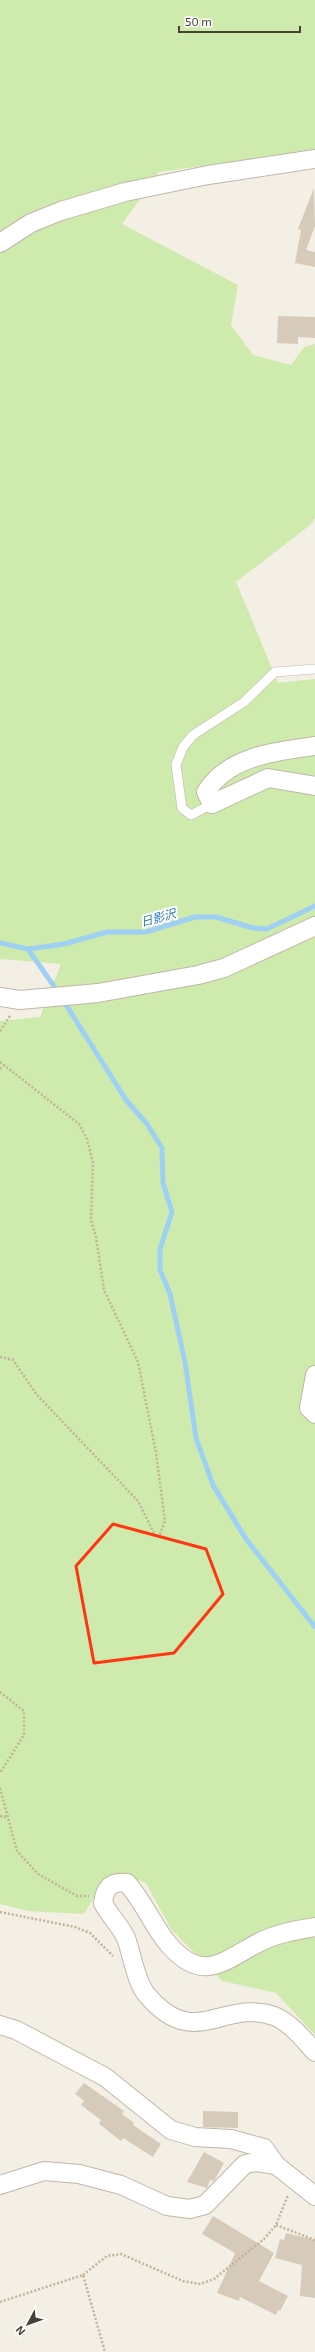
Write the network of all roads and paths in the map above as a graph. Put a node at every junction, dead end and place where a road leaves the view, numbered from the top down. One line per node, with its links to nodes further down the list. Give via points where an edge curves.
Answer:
1 (315, 159): 2 (street, via 208,175 126,192 61,211 31,223)
2 (0, 243)
3 (315, 669): 6 (lane, via 275,672 244,702 193,735 183,747 176,765 182,808 191,815)
4 (315, 746): 6 (street, via 266,753 223,772 206,792)
5 (315, 786): 6 (street, via 268,778)
6 (212, 804)
7 (315, 926): 8 (street, via 224,968 198,975 57,997 20,1000)
8 (0, 997)
9 (0, 1062): 10 (path)
10 (3, 1066): 11 (path); 12 (path, via 79,1124 87,1139 93,1163 90,1220 96,1237 104,1290 138,1362 156,1453 165,1521 160,1537 156,1537 138,1501 37,1395 13,1360)
11 (0, 1069)
12 (0, 1357)
13 (315, 1375): 14 (street, via 310,1398 310,1408)
14 (315, 1414)
15 (0, 1692): 16 (path, via 24,1711 24,1735)
16 (0, 1772)
17 (0, 1788): 19 (path)
18 (0, 1816): 19 (path)
19 (8, 1817): 20 (path, via 17,1852 38,1874 76,1896)
20 (104, 1895): 22 (street, via 108,1886 117,1881 127,1883 138,1895 161,1936 171,1947 185,1960 208,1967 220,1965 262,1941 286,1932); 25 (street, via 103,1903 125,1937 146,1994 170,2016 198,2024 234,2014 274,2016 293,2029)
21 (0, 1912): 23 (path, via 75,1927 90,1933)
22 (315, 1927)
23 (116, 1958)
24 (0, 2025): 26 (street, via 16,2030 105,2076 172,2130 195,2137 231,2139 264,2148)
25 (315, 2052)
26 (276, 2165): 27 (street); 28 (street, via 256,2162 245,2164 204,2205 190,2209 167,2206 121,2185 79,2174 44,2171)
27 (294, 2178): 29 (street); 30 (path)
28 (0, 2185)
29 (315, 2196)
30 (276, 2224): 31 (path); 32 (path, via 264,2239 214,2279 200,2284 183,2281 121,2254 107,2256)
31 (315, 2240)
32 (83, 2275): 33 (path); 34 (path)
33 (0, 2302)
34 (105, 2352)

